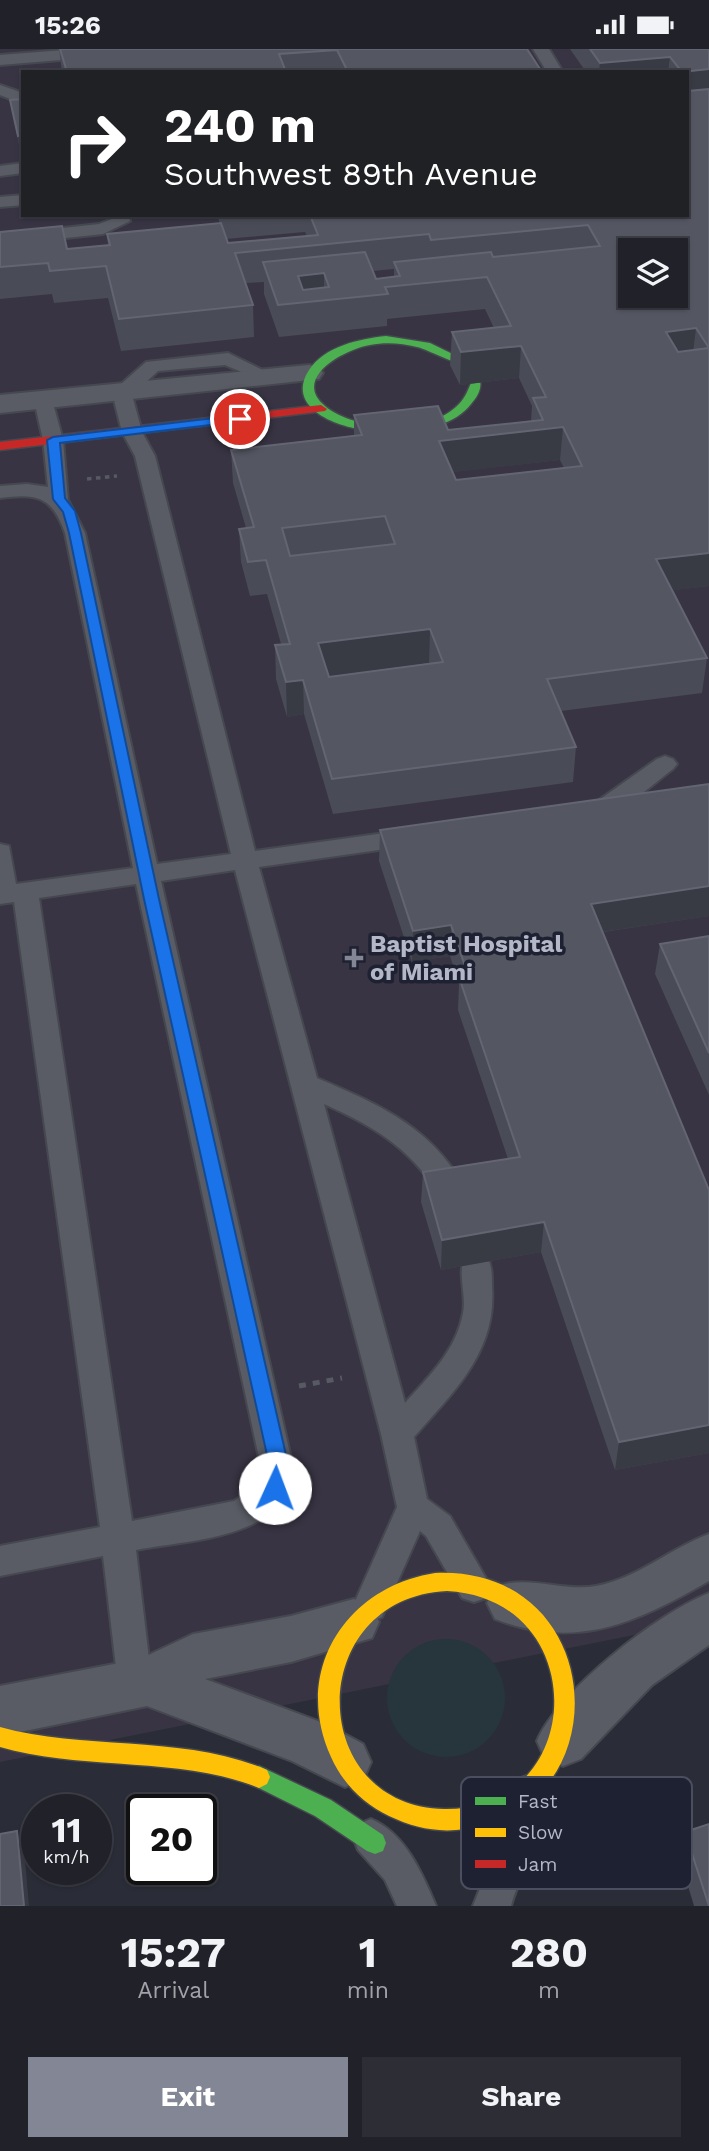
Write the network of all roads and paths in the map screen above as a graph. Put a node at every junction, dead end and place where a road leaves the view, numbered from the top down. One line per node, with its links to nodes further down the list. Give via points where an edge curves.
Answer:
1 (132, 49): 3 (lane)
2 (541, 49): 4 (lane)
3 (0, 60)
4 (554, 70)
5 (0, 90): 6 (lane)
6 (21, 99)
7 (21, 99): 8 (lane)
8 (0, 103)
9 (21, 168): 10 (lane)
10 (0, 171)
11 (21, 199): 12 (lane)
12 (0, 202)
13 (120, 217): 14 (lane, via 121,221 103,229)
14 (0, 240)
15 (465, 363): 16 (street, via 423,343 395,340 341,348 321,359)
16 (309, 373): 18 (street); 21 (street, via 310,398)
17 (476, 383): 21 (street, via 473,397 462,410 419,428 364,427)
18 (124, 391): 19 (street); 22 (lane)
19 (44, 400): 20 (street); 23 (lane)
20 (0, 404)
21 (321, 409): 22 (street)
22 (132, 432): 23 (street); 33 (lane, via 145,456)
23 (53, 440): 24 (street); 28 (lane)
24 (0, 446)
25 (118, 476): 26 (path)
26 (79, 480)
27 (0, 492): 28 (lane, via 38,491)
28 (59, 499): 34 (lane, via 69,511 75,533)
29 (664, 764): 30 (lane, via 600,811)
30 (573, 815)
31 (439, 834): 33 (lane)
32 (0, 852): 35 (lane)
33 (245, 861): 34 (lane); 36 (lane)
34 (146, 873): 35 (lane); 43 (lane, via 278,1471 275,1488 262,1503 240,1515)
35 (10, 893): 43 (lane)
36 (305, 1085): 37 (lane, via 398,1126 434,1163); 41 (lane)
37 (456, 1197)
38 (476, 1263): 41 (lane, via 479,1312 461,1361)
39 (352, 1374): 40 (path)
40 (288, 1389)
41 (397, 1434): 42 (lane)
42 (412, 1507): 46 (lane, via 438,1525); 47 (lane, via 389,1569)
43 (118, 1539): 45 (lane); 49 (lane)
44 (709, 1556): 46 (street, via 604,1608 566,1611)
45 (0, 1561)
46 (493, 1595): 47 (street, via 438,1584 401,1591); 52 (street, via 542,1629 562,1663 569,1703)
47 (361, 1615): 49 (street, via 291,1639 193,1658); 53 (street, via 337,1646 327,1684 332,1734)
48 (709, 1616): 52 (street, via 634,1668)
49 (141, 1683): 50 (street); 53 (street, via 308,1742)
50 (0, 1711)
51 (0, 1737): 56 (street, via 27,1746 158,1755 246,1771 323,1808)
52 (563, 1741): 54 (street)
53 (350, 1768): 55 (street, via 379,1795 406,1810 437,1818); 56 (lane)
54 (542, 1777)
55 (461, 1817)
56 (375, 1843): 58 (lane, via 398,1867)
57 (497, 1889): 59 (lane)
58 (418, 1906)
59 (492, 1906)

